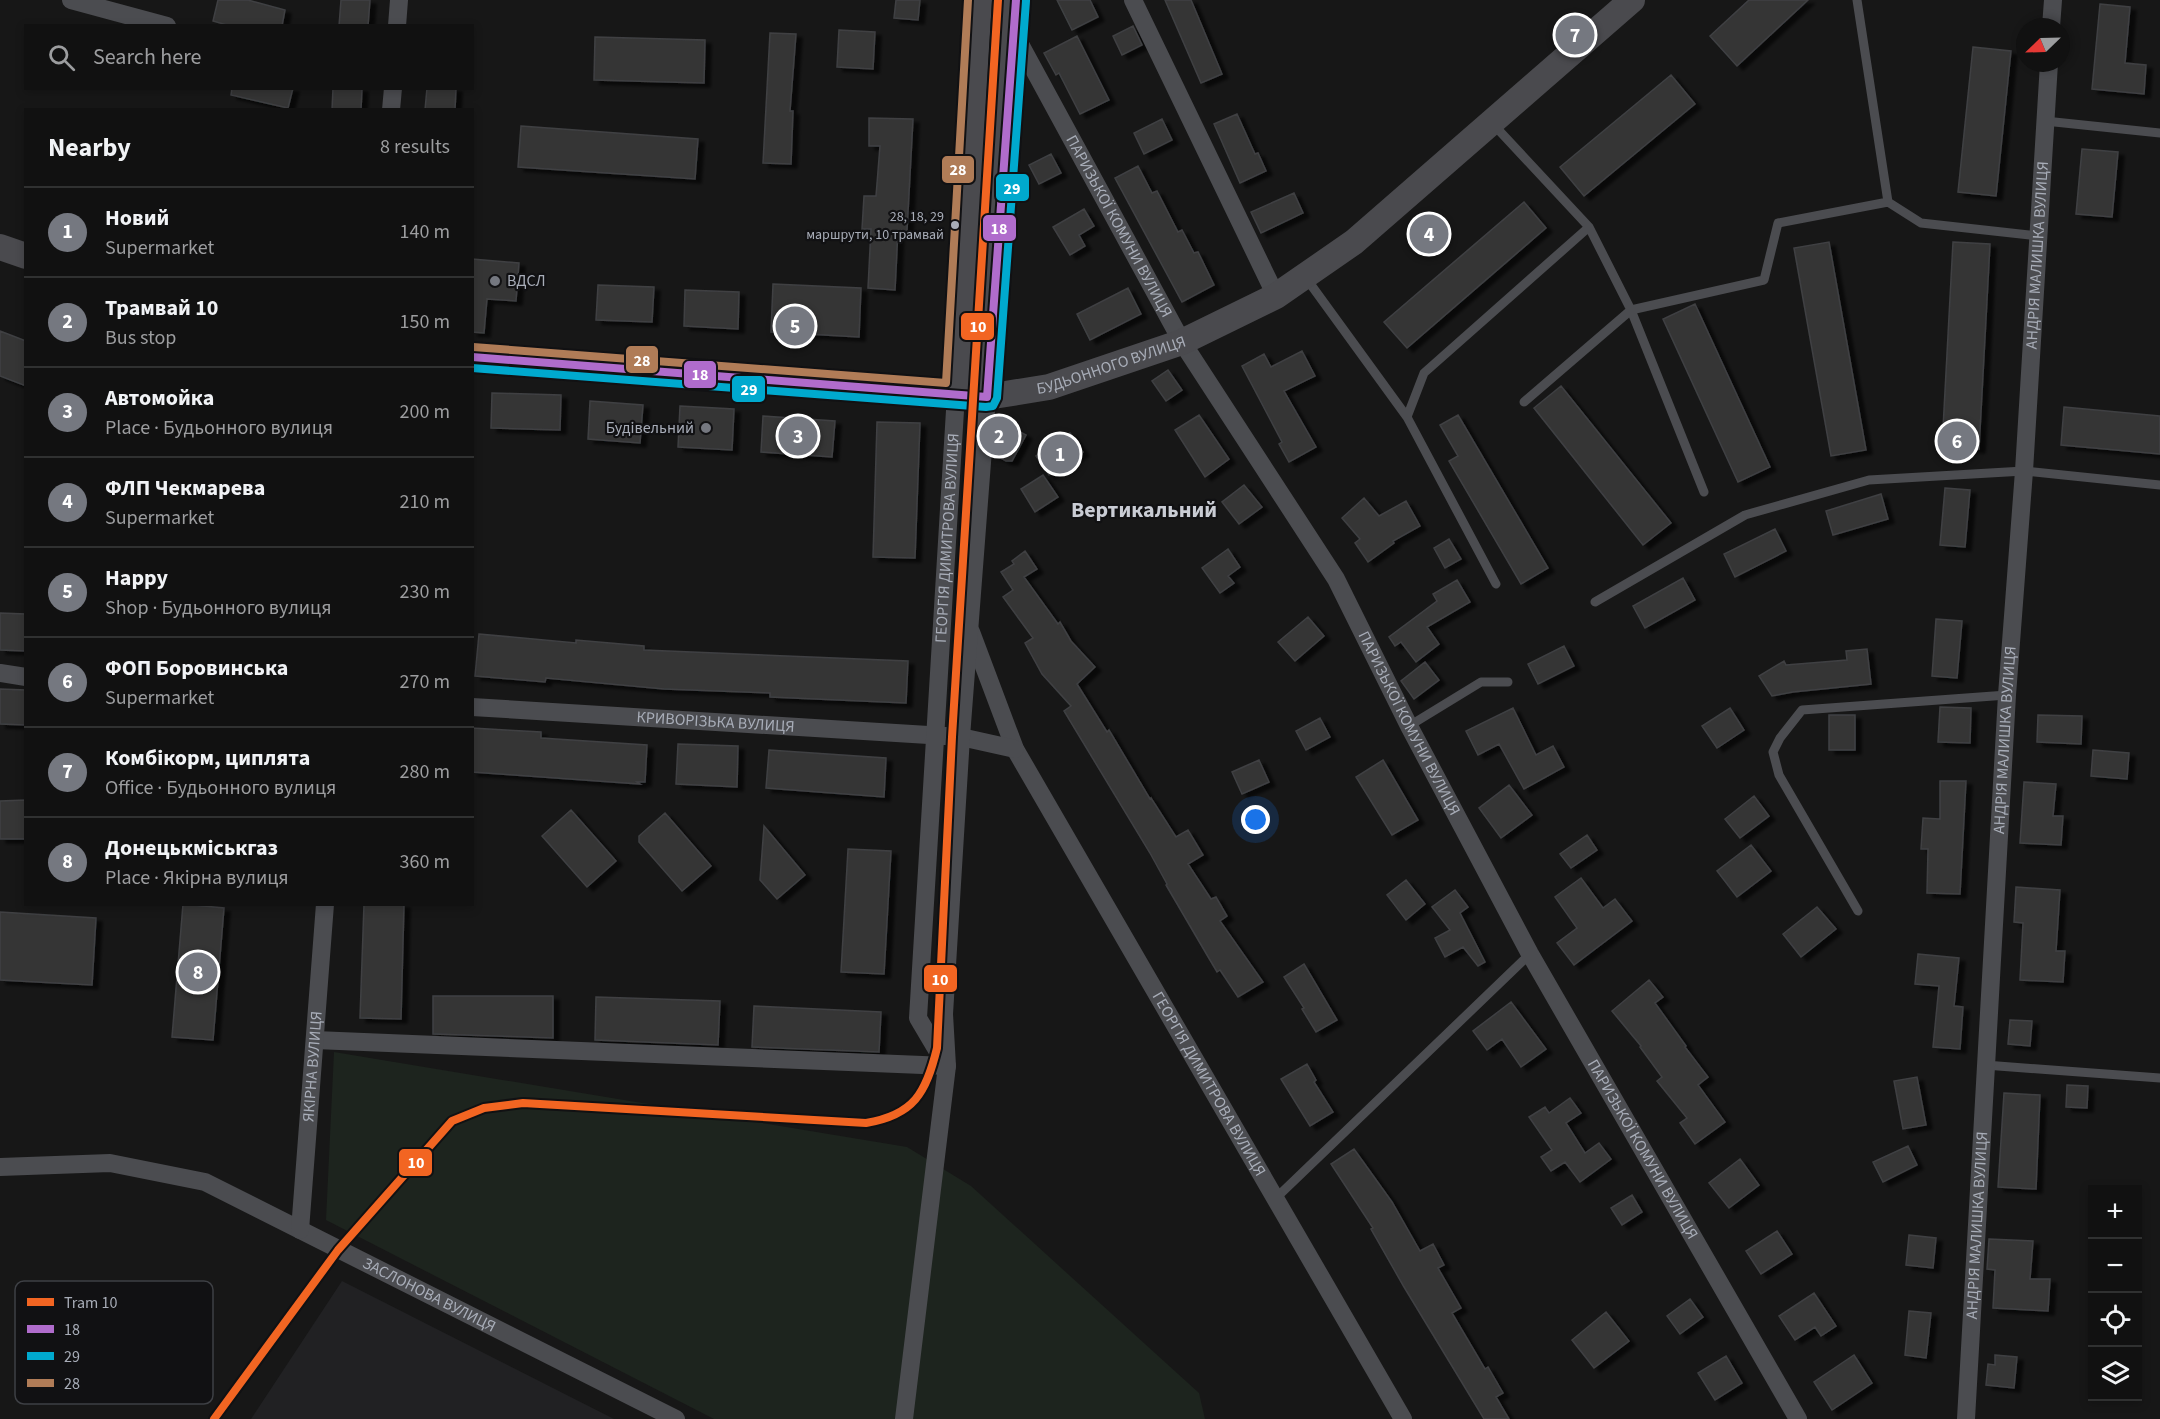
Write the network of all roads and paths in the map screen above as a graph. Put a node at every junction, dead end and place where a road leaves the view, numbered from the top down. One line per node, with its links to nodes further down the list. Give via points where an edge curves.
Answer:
1 (71, 0): 10 (street)
2 (399, 0): 11 (street)
3 (979, 0): 29 (main road, ГЕОРГІЯ ДИМИТРОВА ВУЛИЦЯ)
4 (1016, 0): 12 (main road, ГЕОРГІЯ ДИМИТРОВА ВУЛИЦЯ)
5 (1133, 0): 25 (street)
6 (1632, 0): 17 (main road, БУДЬОННОГО ВУЛИЦЯ)
7 (1857, 0): 19 (lane)
8 (2053, 0): 9 (street)
9 (2052, 18)
10 (160, 24)
11 (397, 24)
12 (1014, 33): 27 (street, ПАРИЗЬКОЇ КОМУНИ ВУЛИЦЯ); 30 (main road, ГЕОРГІЯ ДИМИТРОВА ВУЛИЦЯ)
13 (2049, 72): 16 (street, АНДРІЯ МАЛИШКА ВУЛИЦЯ)
14 (393, 90): 15 (street)
15 (391, 108)
16 (2046, 121): 18 (lane); 21 (street, АНДРІЯ МАЛИШКА ВУЛИЦЯ)
17 (1492, 122): 20 (lane); 24 (main road, БУДЬОННОГО ВУЛИЦЯ, via 1354,242)
18 (2160, 133)
19 (1888, 202): 21 (lane, via 1921,223); 26 (lane, via 1778,223 1764,280)
20 (1589, 227): 26 (lane); 32 (lane, via 1424,373)
21 (2038, 236): 33 (street, АНДРІЯ МАЛИШКА ВУЛИЦЯ)
22 (0, 247): 23 (main road)
23 (24, 255)
24 (1305, 276): 25 (main road, БУДЬОННОГО ВУЛИЦЯ); 32 (lane)
25 (1276, 296): 27 (main road, БУДЬОННОГО ВУЛИЦЯ)
26 (1631, 310): 31 (lane); 35 (lane)
27 (1182, 342): 30 (main road, БУДЬОННОГО ВУЛИЦЯ, via 1049,387); 44 (street, ПАРИЗЬКОЇ КОМУНИ ВУЛИЦЯ, via 1336,579)
28 (474, 357): 29 (main road, БУДЬОННОГО ВУЛИЦЯ)
29 (956, 394): 30 (main road, БУДЬОННОГО ВУЛИЦЯ); 45 (street, ГЕОРГІЯ ДИМИТРОВА ВУЛИЦЯ)
30 (987, 397): 38 (street, ГЕОРГІЯ ДИМИТРОВА ВУЛИЦЯ)
31 (1524, 402)
32 (1407, 417): 36 (lane)
33 (2024, 471): 34 (lane); 37 (lane, via 1869,480 1745,515); 42 (street, АНДРІЯ МАЛИШКА ВУЛИЦЯ)
34 (2160, 485)
35 (1704, 492)
36 (1496, 584)
37 (1595, 602)
38 (968, 625): 46 (street, ГЕОРГІЯ ДИМИТРОВА ВУЛИЦЯ); 47 (street, ГЕОРГІЯ ДИМИТРОВА ВУЛИЦЯ)
39 (0, 673): 40 (street)
40 (24, 677)
41 (1508, 682): 44 (lane, via 1481,682)
42 (2007, 695): 49 (lane, via 1802,710 1780,738 1773,752 1779,776); 52 (street, АНДРІЯ МАЛИШКА ВУЛИЦЯ)
43 (474, 707): 45 (street, КРИВОРІЗЬКА ВУЛИЦЯ)
44 (1409, 726): 50 (street, ПАРИЗЬКОЇ КОМУНИ ВУЛИЦЯ)
45 (935, 736): 46 (street, КРИВОРІЗЬКА ВУЛИЦЯ); 53 (street, ГЕОРГІЯ ДИМИТРОВА ВУЛИЦЯ, via 918,1018)
46 (961, 737): 47 (street); 53 (street, ГЕОРГІЯ ДИМИТРОВА ВУЛИЦЯ, via 944,1014)
47 (1015, 749): 56 (street, ГЕОРГІЯ ДИМИТРОВА ВУЛИЦЯ)
48 (325, 906): 51 (street, ЯКІРНА ВУЛИЦЯ)
49 (1858, 911)
50 (1530, 954): 56 (lane); 61 (street, ПАРИЗЬКОЇ КОМУНИ ВУЛИЦЯ)
51 (315, 1040): 53 (street); 57 (street, ЯКІРНА ВУЛИЦЯ)
52 (1985, 1065): 54 (lane); 62 (street, АНДРІЯ МАЛИШКА ВУЛИЦЯ)
53 (947, 1066): 59 (street, ГЕОРГІЯ ДИМИТРОВА ВУЛИЦЯ)
54 (2160, 1078)
55 (0, 1167): 57 (street, ЗАСЛОНОВА ВУЛИЦЯ, via 110,1163 205,1182)
56 (1276, 1198): 60 (street, ГЕОРГІЯ ДИМИТРОВА ВУЛИЦЯ)
57 (300, 1230): 58 (street, ЗАСЛОНОВА ВУЛИЦЯ)
58 (676, 1419)
59 (904, 1419)
60 (1403, 1419)
61 (1798, 1419)
62 (1966, 1419)

